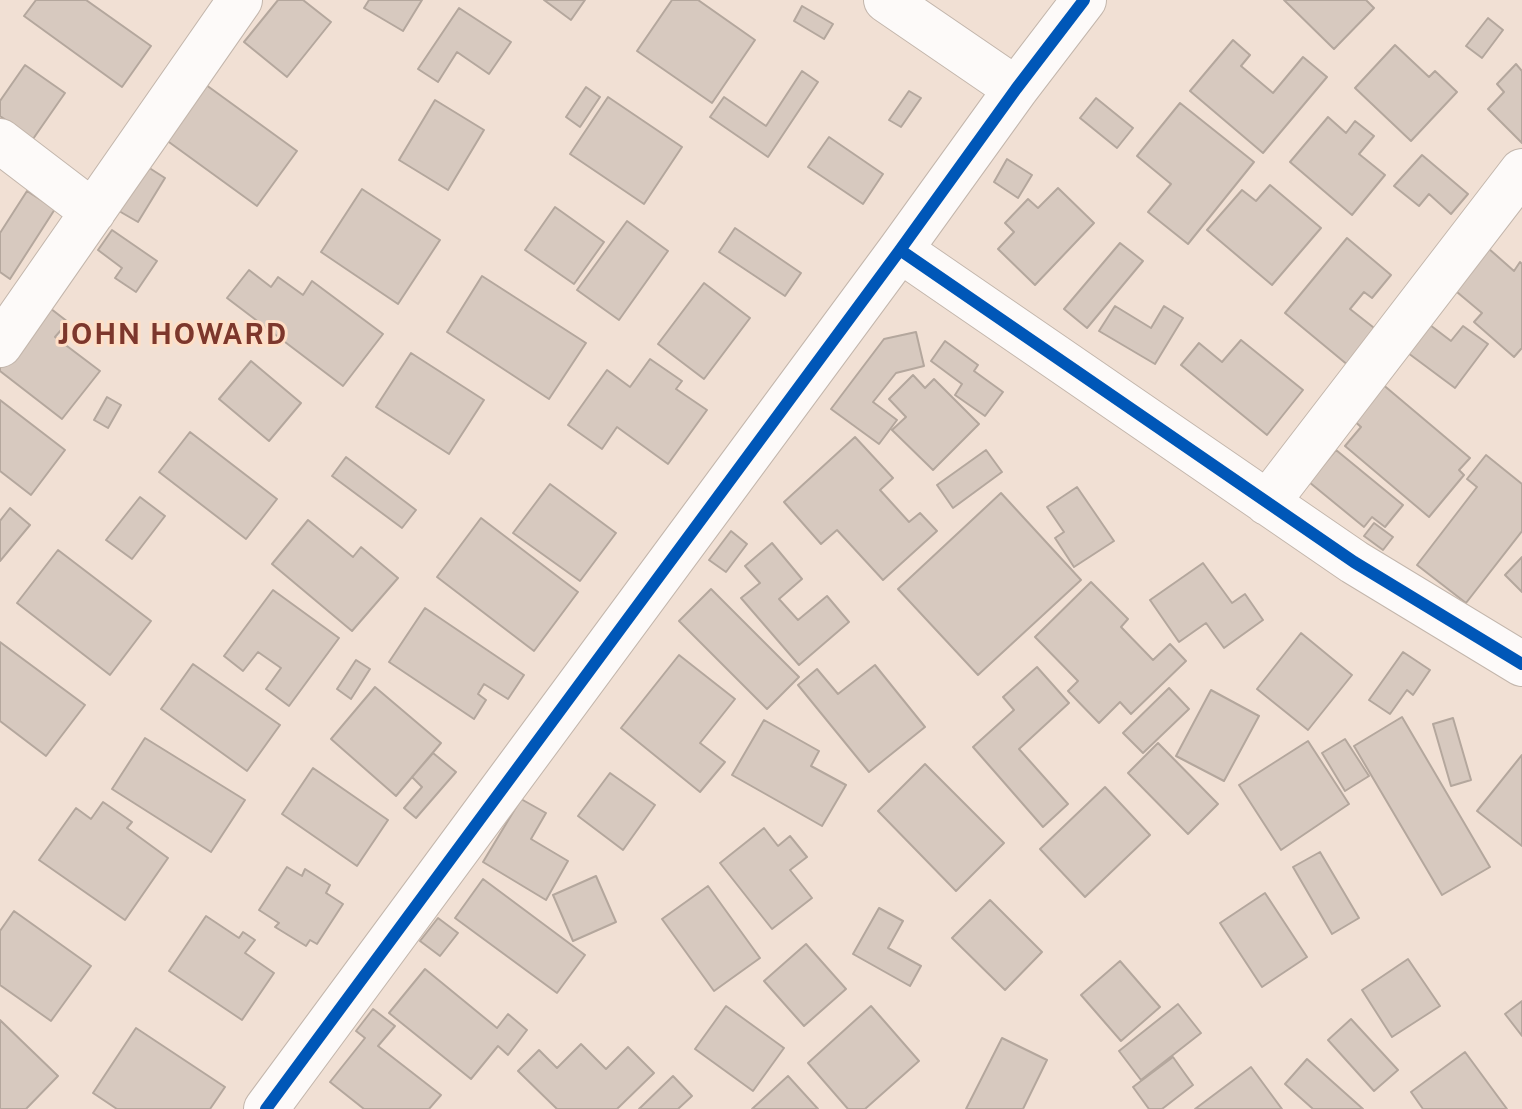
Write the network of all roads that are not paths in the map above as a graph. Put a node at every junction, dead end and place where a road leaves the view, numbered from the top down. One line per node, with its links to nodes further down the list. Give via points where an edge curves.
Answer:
1 (240, 0): 7 (street)
2 (886, 0): 4 (street)
3 (1084, 0): 4 (street)
4 (1016, 89): 8 (street)
5 (0, 141): 7 (street)
6 (1522, 171): 10 (street)
7 (93, 212): 9 (street)
8 (900, 250): 10 (street); 12 (street)
9 (0, 345)
10 (1267, 503): 11 (street)
11 (1522, 664)
12 (266, 1109)

